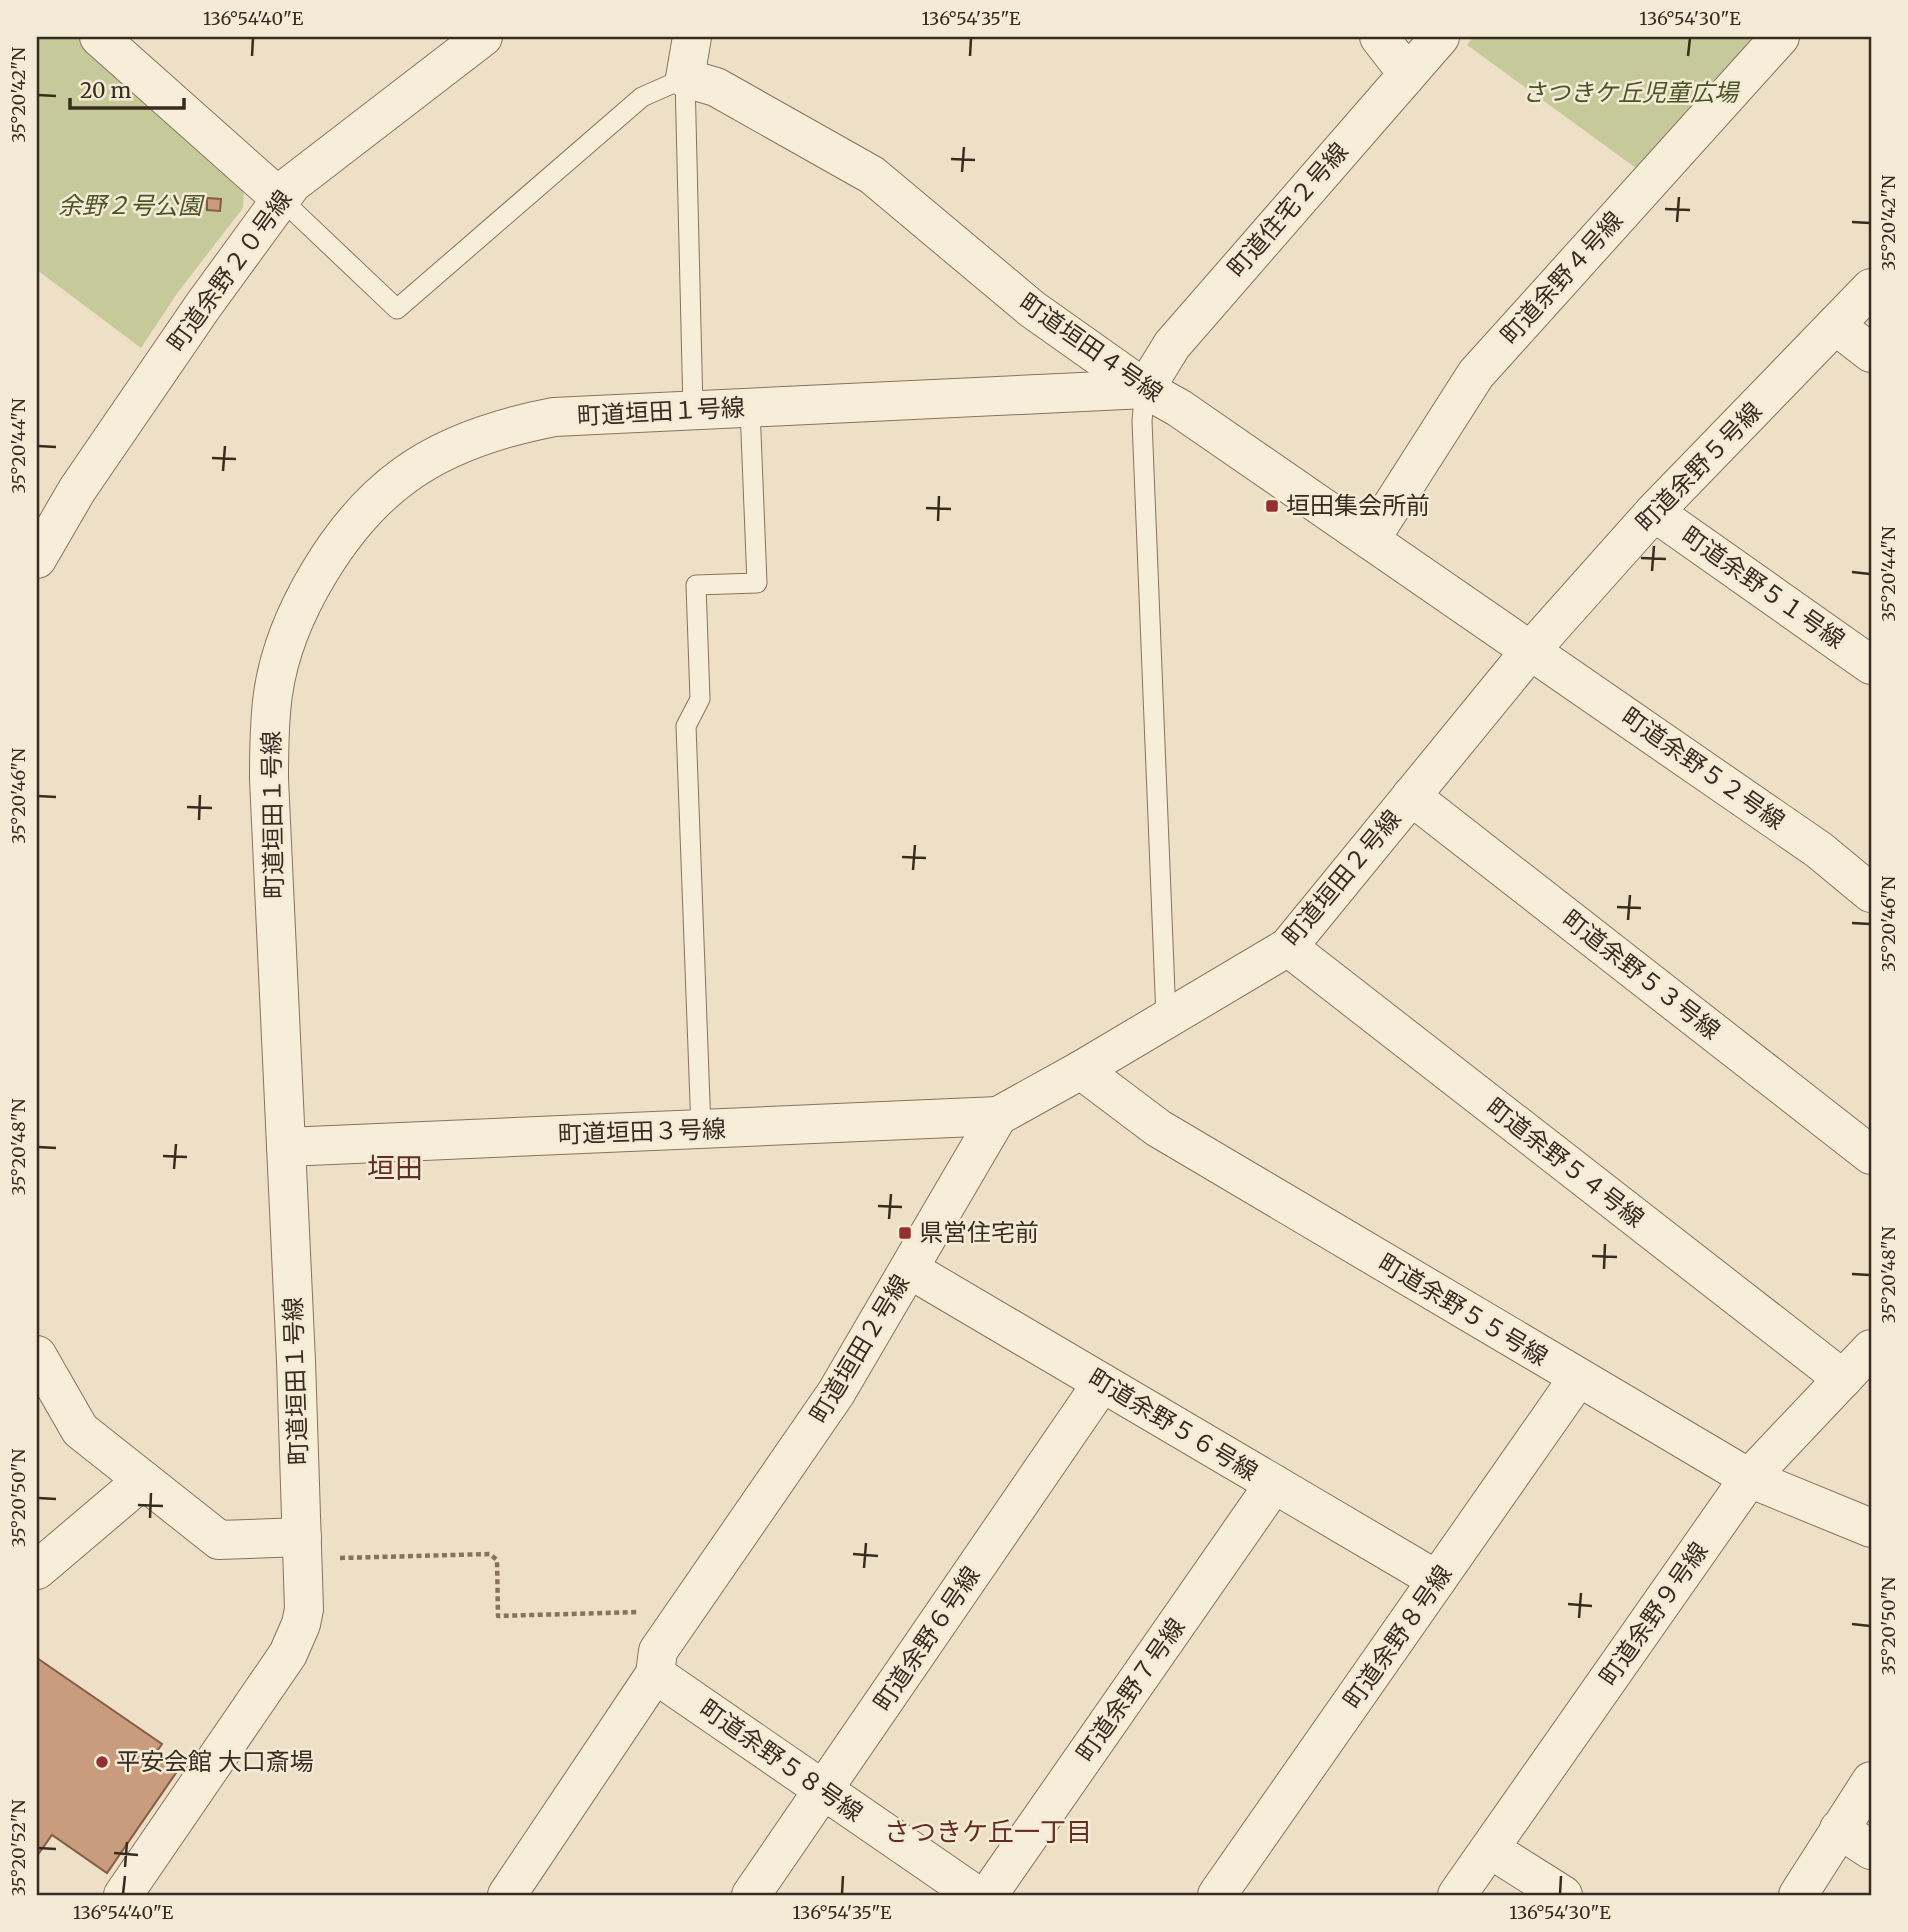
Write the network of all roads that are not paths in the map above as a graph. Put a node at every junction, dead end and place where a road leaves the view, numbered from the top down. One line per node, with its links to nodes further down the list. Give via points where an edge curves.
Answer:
1 (99, 37): 9 (street)
2 (692, 37): 8 (street)
3 (1379, 37): 7 (street)
4 (1440, 37): 7 (street, 町道住宅２号線)
5 (1780, 37): 17 (street, 町道余野４号線, via 1476,374)
6 (474, 39): 9 (street, 町道余野２０号線, via 292,184)
7 (1407, 73): 13 (street, 町道住宅２号線, via 1172,345)
8 (685, 78): 9 (lane, via 642,97 397,309); 13 (street, 町道垣田４号線, via 716,87 872,175 1032,309); 15 (lane)
9 (281, 199): 18 (street, 町道余野２０号線, via 77,490)
10 (1871, 288): 11 (street, 町道余野５号線)
11 (1835, 325): 12 (street); 16 (street, 町道余野５号線)
12 (1871, 353)
13 (1145, 389): 14 (street, 町道垣田１号線); 17 (street, 町道垣田４号線, via 1180,408); 24 (lane, via 1142,421)
14 (750, 408): 15 (street, 町道垣田１号線); 27 (lane, via 757,583 696,585 700,699 686,726)
15 (693, 410): 28 (street, 町道垣田１号線, via 554,417 503,427 452,448 405,475 366,510 311,587 281,657 272,694 270,738)
16 (1654, 512): 19 (street, 町道余野５号線); 20 (street, 町道余野５１号線)
17 (1370, 540): 19 (street, 町道垣田４号線)
18 (37, 559)
19 (1530, 650): 21 (street, 町道垣田２号線); 22 (street, 町道余野５２号線, via 1819,850)
20 (1871, 665)
21 (1411, 796): 23 (street, 町道垣田２号線); 29 (street, 町道余野５３号線)
22 (1871, 893)
23 (1288, 947): 24 (street, 町道垣田２号線); 34 (street, 町道余野５４号線)
24 (1166, 1017): 25 (street, 町道垣田２号線)
25 (1081, 1070): 26 (street, 町道垣田２号線); 33 (street, 町道余野５５号線, via 1157,1128)
26 (998, 1116): 27 (street, 町道垣田３号線); 30 (street, 町道垣田２号線)
27 (701, 1129): 28 (street, 町道垣田３号線)
28 (286, 1147): 40 (street, 町道垣田１号線)
29 (1871, 1155)
30 (909, 1269): 35 (street, 町道余野５６号線); 43 (street, 町道垣田２号線, via 836,1394 658,1650)
31 (1871, 1349): 34 (street, 町道余野９号線)
32 (37, 1355): 37 (street, via 80,1430)
33 (1577, 1378): 36 (street, 町道余野５５号線); 42 (street, 町道余野８号線)
34 (1843, 1379): 36 (street, 町道余野９号線)
35 (1102, 1383): 38 (street, 町道余野５６号線); 45 (street, 町道余野６号線)
36 (1749, 1478): 39 (street, 町道余野５５号線); 47 (street, 町道余野９号線)
37 (143, 1480): 40 (street, via 219,1540); 41 (street)
38 (1274, 1484): 42 (street, 町道余野５６号線); 53 (street, 町道余野７号線)
39 (1865, 1526)
40 (302, 1548): 49 (street, 町道垣田１号線, via 304,1609 288,1654)
41 (37, 1570)
42 (1437, 1580): 54 (street, 町道余野８号線)
43 (655, 1674): 45 (street, 町道余野５８号線); 50 (street, 町道垣田２号線)
44 (1871, 1781): 46 (street)
45 (823, 1790): 51 (street, 町道余野６号線); 52 (street, 町道余野５８号線)
46 (1839, 1829): 48 (street); 57 (street)
47 (1490, 1849): 55 (street, 町道余野９号線); 56 (street)
48 (1871, 1850)
49 (123, 1895)
50 (508, 1895)
51 (751, 1895)
52 (976, 1895)
53 (988, 1895)
54 (1217, 1895)
55 (1457, 1895)
56 (1563, 1895)
57 (1798, 1895)

